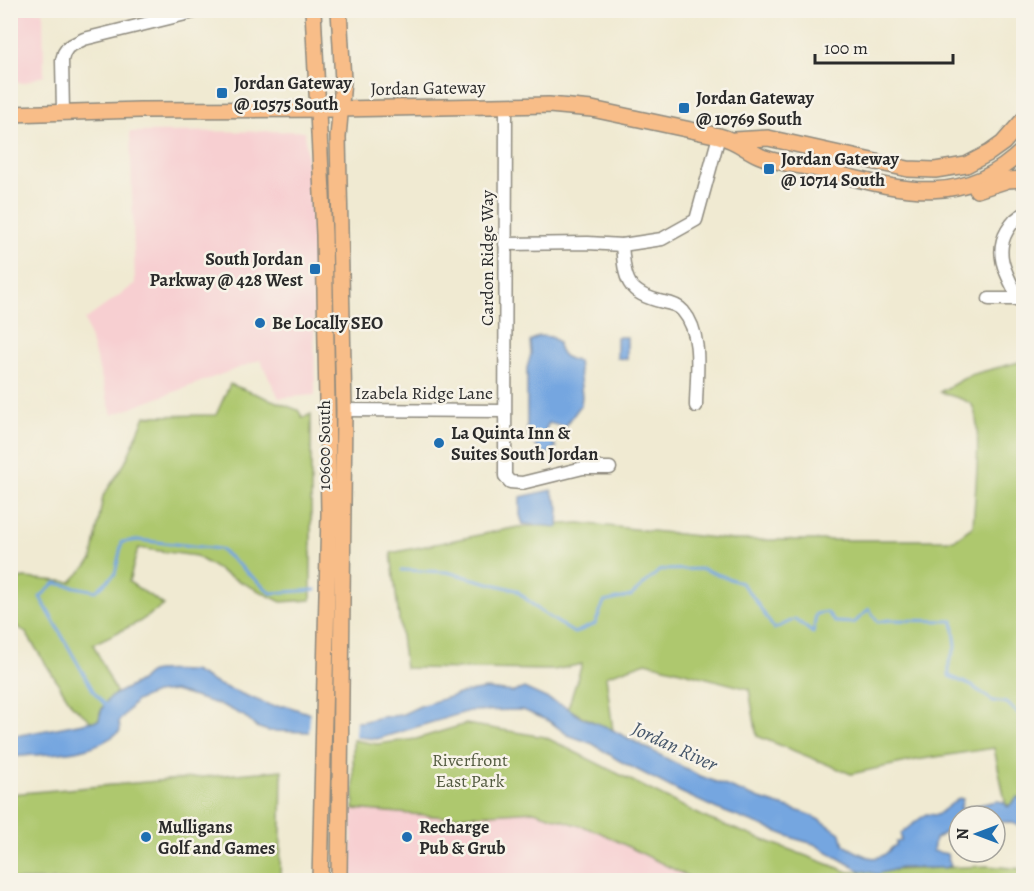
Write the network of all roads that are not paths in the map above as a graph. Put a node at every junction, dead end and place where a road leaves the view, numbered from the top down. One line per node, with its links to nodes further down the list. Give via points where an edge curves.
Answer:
1 (202, 10): 7 (street, via 84,39 68,47 62,60)
2 (313, 10): 5 (main road, 10600 South)
3 (339, 10): 6 (main road, 10600 South, via 343,81)
4 (506, 106): 6 (main road, Jordan Gateway); 11 (main road, Jordan Gateway, via 592,109); 19 (street, Cardon Ridge Way)
5 (319, 109): 6 (main road, Jordan Gateway); 7 (main road, Jordan Gateway); 27 (main road, 10600 South, via 329,513)
6 (340, 109): 24 (main road, 10600 South)
7 (63, 112): 8 (main road, Jordan Gateway)
8 (10, 114)
9 (1023, 119): 15 (main road, Jordan Gateway, via 1003,143 966,165)
10 (1023, 133): 13 (main road)
11 (719, 136): 12 (main road, Jordan Gateway); 20 (street, via 696,220 662,239)
12 (734, 140): 15 (main road, Jordan Gateway, via 768,138); 17 (main road, Jordan Gateway, via 760,156)
13 (1023, 141): 15 (main road, via 980,167 949,178 931,180)
14 (1023, 149): 17 (main road, Jordan Gateway, via 999,171 972,184 936,191)
15 (908, 169)
16 (1023, 179): 17 (main road, via 944,199 903,198)
17 (878, 184)
18 (1023, 214): 22 (street, via 1003,237 1001,250 1006,273)
19 (505, 244): 20 (street); 25 (street, Cardon Ridge Way)
20 (622, 245): 23 (street, via 624,274 633,290 682,310 690,324 697,343)
21 (989, 299): 22 (street)
22 (1021, 299)
23 (696, 406)
24 (344, 410): 25 (street, Izabela Ridge Lane); 28 (main road, 10600 South)
25 (504, 411): 26 (street, Cardon Ridge Way, via 505,476 510,482 522,483 583,468)
26 (610, 468)
27 (320, 880)
28 (339, 880)

